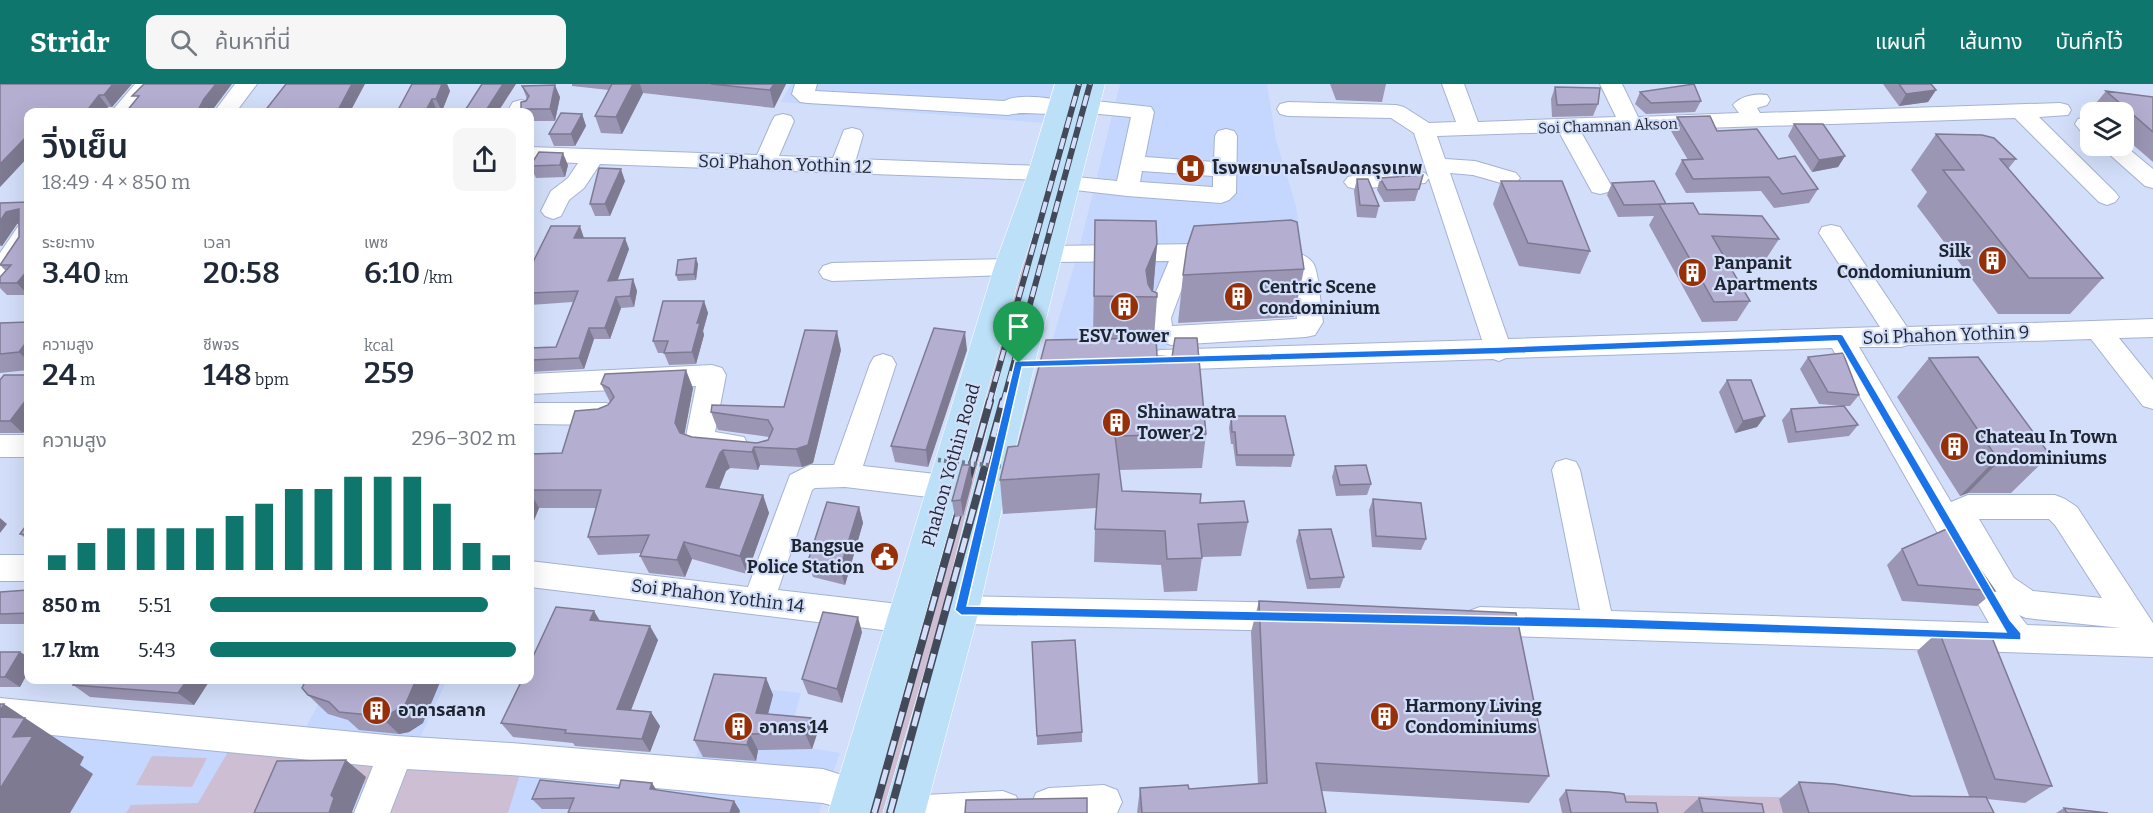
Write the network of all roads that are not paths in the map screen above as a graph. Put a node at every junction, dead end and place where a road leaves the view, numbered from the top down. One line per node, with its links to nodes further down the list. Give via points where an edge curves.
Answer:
1 (153, 84): 8 (street)
2 (246, 84): 9 (street)
3 (806, 84): 6 (street, via 803,93 807,97 1008,108)
4 (1453, 84): 16 (street)
5 (1611, 84): 14 (street)
6 (1018, 94): 7 (street)
7 (1077, 95): 25 (street, via 1143,112); 30 (main road, Phahon Yothin Road)
8 (126, 108)
9 (228, 108)
10 (1288, 109): 17 (street, via 1396,112)
11 (2060, 110): 12 (street, Soi Chamnan Akson)
12 (2021, 112): 14 (street, Soi Chamnan Akson, via 1929,124 1757,111); 36 (street)
13 (783, 120): 24 (street)
14 (1631, 126): 15 (street, Soi Chamnan Akson)
15 (1567, 127): 16 (street, Soi Chamnan Akson); 34 (street)
16 (1470, 129): 17 (street, Soi Chamnan Akson)
17 (1424, 130): 29 (street)
18 (852, 135): 26 (street)
19 (1226, 136): 28 (street)
20 (2123, 156): 32 (street)
21 (593, 157): 23 (street, Soi Phahon Yothin 12); 24 (street, Soi Phahon Yothin 12); 37 (street, via 576,183 560,196)
22 (930, 157): 27 (street, via 957,159)
23 (534, 158)
24 (765, 163): 26 (street, Soi Phahon Yothin 12)
25 (1133, 163): 28 (street); 35 (street)
26 (842, 166): 27 (street, Soi Phahon Yothin 12)
27 (969, 170): 30 (street, Soi Phahon Yothin 12)
28 (1225, 170): 35 (street, Soi Phahon Yothin 12, via 1221,195)
29 (1438, 171): 31 (street, via 1475,168); 33 (street); 50 (street)
30 (1053, 178): 35 (street, Soi Phahon Yothin 12); 41 (main road, Phahon Yothin Road); 42 (main road, Phahon Yothin Road)
31 (1508, 178)
32 (2153, 181)
33 (1356, 182)
34 (1600, 187)
35 (1126, 189)
36 (2107, 197)
37 (553, 211)
38 (1831, 233): 48 (street)
39 (24, 237): 43 (street)
40 (1214, 251): 41 (street)
41 (1047, 254): 67 (main road, Phahon Yothin Road, via 1030,363)
42 (1008, 267): 44 (street); 61 (main road, Phahon Yothin Road)
43 (0, 271)
44 (832, 272)
45 (2153, 328): 46 (street, Soi Phahon Yothin 9)
46 (2098, 330): 48 (street, Soi Phahon Yothin 9); 54 (street)
47 (1840, 338): 48 (street, Soi Phahon Yothin 9); 50 (street, Soi Phahon Yothin 9); 73 (street)
48 (1901, 338)
49 (1199, 347): 49 (street, via 1306,328 1310,322 1302,266 1282,258 1179,264 1158,318 1160,331); 50 (street, Soi Phahon Yothin 9); 51 (street, Soi Phahon Yothin 9)
50 (1499, 351)
51 (1137, 361)
52 (883, 364): 62 (street)
53 (534, 384): 59 (street, via 712,375 699,442)
54 (2153, 399)
55 (534, 414): 56 (street)
56 (606, 414)
57 (0, 446): 58 (street)
58 (24, 446)
59 (763, 448)
60 (1566, 470): 72 (street)
61 (942, 473): 62 (street); 70 (main road, Phahon Yothin Road)
62 (845, 476): 66 (street, via 810,477 800,483)
63 (0, 568): 64 (street)
64 (24, 568)
65 (534, 574): 66 (street, Soi Phahon Yothin 14)
66 (759, 600): 70 (street, Soi Phahon Yothin 14)
67 (961, 610): 69 (street); 80 (main road, Phahon Yothin Road)
68 (2129, 614): 68 (street, via 2066,516 2055,507 1968,507 1962,511 1961,516 2003,587 2026,604); 74 (street)
69 (1324, 618)
70 (907, 619): 78 (main road, Phahon Yothin Road)
71 (1455, 620): 72 (street)
72 (1598, 623): 73 (street)
73 (2017, 637): 74 (street)
74 (2150, 643)
75 (0, 714): 76 (street)
76 (396, 752): 78 (street, via 823,786); 79 (street)
77 (1104, 802): 80 (street)
78 (852, 804)
79 (372, 813)
80 (904, 813)

